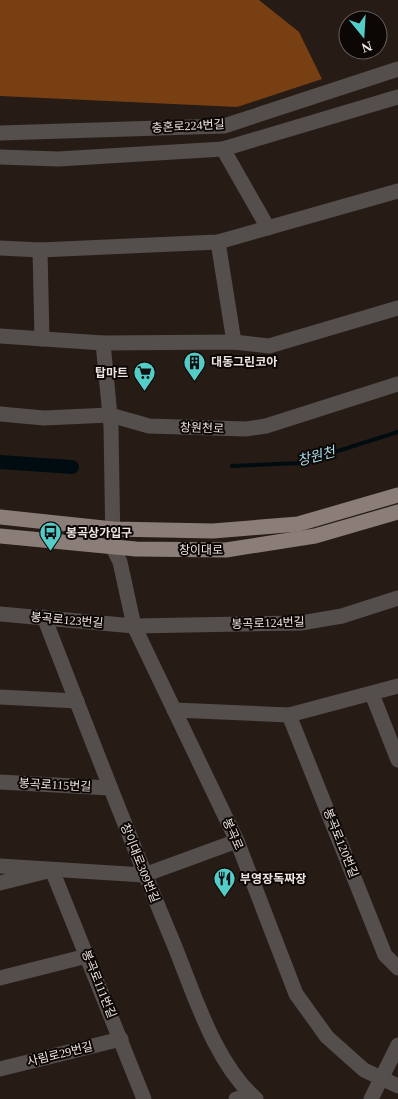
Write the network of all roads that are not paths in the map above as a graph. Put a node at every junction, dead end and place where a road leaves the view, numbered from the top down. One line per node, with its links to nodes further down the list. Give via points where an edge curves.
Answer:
1 (398, 69): 3 (street, 충혼로224번길, via 224,126)
2 (398, 97): 4 (street)
3 (0, 133)
4 (223, 149): 5 (street, via 58,159); 7 (street)
5 (0, 157)
6 (398, 191): 7 (street)
7 (268, 228): 8 (street)
8 (218, 242): 10 (street); 14 (street)
9 (0, 248): 10 (street)
10 (40, 250): 13 (street)
11 (398, 308): 14 (street, via 269,346)
12 (0, 336): 13 (street)
13 (42, 339): 15 (street)
14 (234, 342): 15 (street)
15 (102, 343): 18 (street)
16 (398, 384): 18 (street, 창원천로, via 266,426 246,429 149,426)
17 (0, 414): 18 (street, 창원천로)
18 (110, 421): 22 (street)
19 (398, 495): 22 (main road, 창이대로, via 298,524 213,531)
20 (398, 512): 24 (main road, 창이대로, via 315,536 226,550)
21 (0, 517): 22 (main road, 창이대로)
22 (113, 529): 24 (street)
23 (0, 536): 24 (main road, 창이대로)
24 (113, 548): 28 (street, 봉곡로, via 120,562)
25 (398, 598): 28 (street, 봉곡로124번길, via 342,616 301,623)
26 (0, 614): 27 (street, 봉곡로123번길)
27 (44, 617): 28 (street, 봉곡로123번길); 32 (street, 창이대로309번길)
28 (134, 626): 33 (street, 봉곡로)
29 (398, 686): 30 (street)
30 (372, 694): 34 (street); 35 (street)
31 (0, 697): 32 (street)
32 (77, 701): 37 (street, 창이대로309번길)
33 (174, 710): 34 (street); 38 (street, 봉곡로)
34 (289, 715): 44 (street, 봉곡로120번길, via 385,954)
35 (398, 760)
36 (0, 782): 37 (street, 봉곡로115번길)
37 (110, 788): 41 (street, 창이대로309번길)
38 (236, 841): 41 (street); 49 (street, 봉곡로, via 296,994 327,1037 364,1070)
39 (0, 866): 40 (street)
40 (52, 870): 41 (street); 42 (street); 43 (street, 봉곡로111번길)
41 (144, 875): 51 (street, 창이대로309번길, via 210,1031 236,1077)
42 (0, 883)
43 (87, 956): 45 (street); 46 (street, 봉곡로111번길)
44 (398, 968)
45 (0, 978)
46 (121, 1039): 48 (street, 사림로29번길); 52 (street, 봉곡로111번길)
47 (398, 1045): 49 (street)
48 (0, 1069)
49 (381, 1079): 50 (street, 봉곡로); 54 (street)
50 (398, 1086)
51 (254, 1097): 53 (street)
52 (144, 1099)
53 (236, 1099)
54 (371, 1099)

